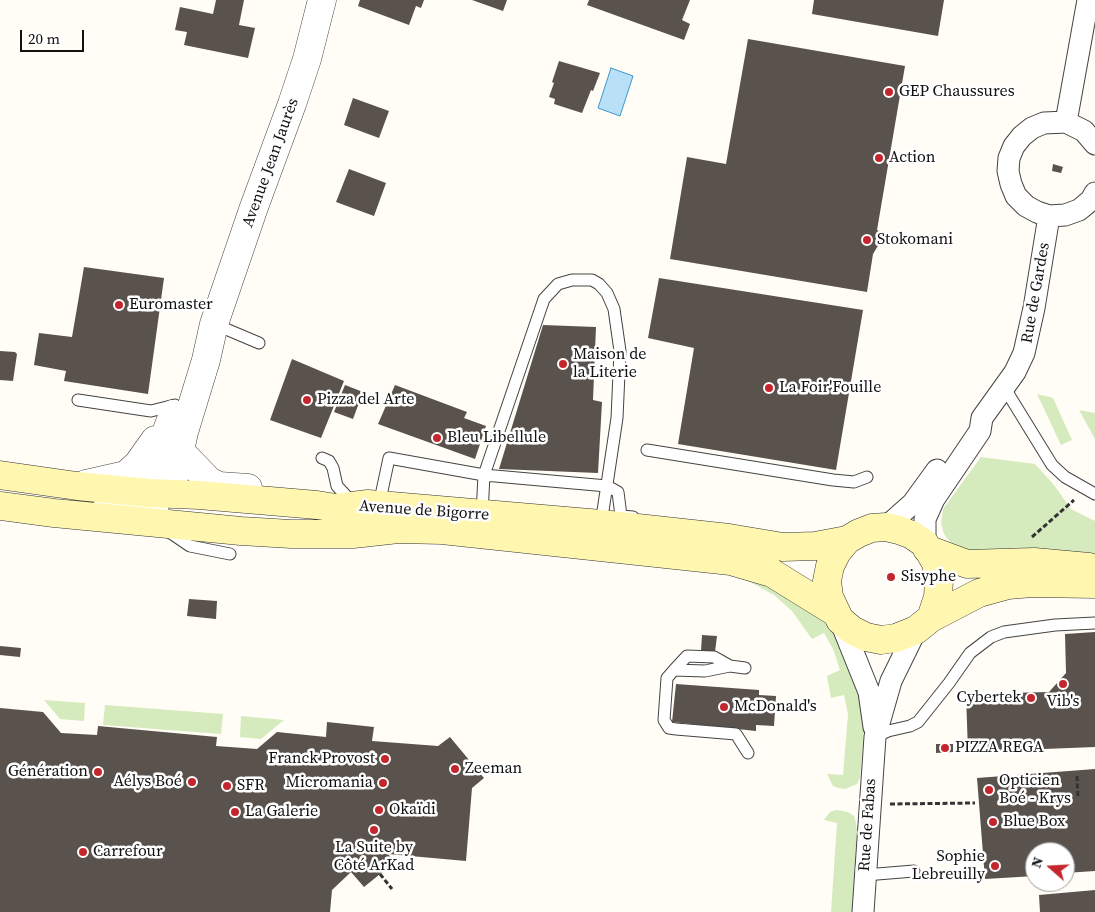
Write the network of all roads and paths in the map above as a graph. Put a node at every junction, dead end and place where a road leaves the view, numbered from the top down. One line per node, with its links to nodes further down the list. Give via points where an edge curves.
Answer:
1 (322, 0): 7 (street, Avenue Jean Jaurès, via 307,59)
2 (1088, 0): 3 (street)
3 (1066, 122): 4 (street, via 1084,131); 6 (street, via 1044,123 1032,128 1014,146 1009,158 1009,178 1016,196 1031,209)
4 (1095, 144)
5 (1095, 193): 6 (street, via 1079,210)
6 (1050, 216): 9 (street, Rue de Gardes, via 1024,353)
7 (214, 324): 8 (lane); 11 (street, Avenue Jean Jaurès, via 186,378); 14 (street, Avenue Jean Jaurès)
8 (260, 343)
9 (1004, 387): 12 (street, Rue de Gardes); 21 (lane, via 1052,465)
10 (78, 400): 11 (lane, via 151,411)
11 (175, 409): 22 (street, via 143,458 126,475); 25 (street, Avenue Jean Jaurès, via 150,477)
12 (982, 418): 30 (street, Rue de Gardes, via 968,426 913,503); 34 (street, Rue de Gardes, via 980,431 934,499 925,519)
13 (647, 450): 18 (lane, via 833,480 854,482)
14 (180, 451): 25 (street, Avenue Jean Jaurès, via 172,486); 26 (street, via 209,481 219,486)
15 (322, 458): 26 (lane, via 333,468 337,486)
16 (0, 475): 22 (main road, Avenue de Bigorre)
17 (484, 475): 20 (lane); 20 (lane, via 544,300 558,284 592,280 607,293 614,309 620,351 617,418); 26 (lane, via 389,458); 28 (lane)
18 (867, 477)
19 (0, 484): 22 (main road)
20 (607, 486): 29 (lane); 31 (lane, via 618,492 621,516 702,526)
21 (1084, 488): 23 (lane); 33 (path, via 1069,506)
22 (72, 490): 25 (main road, Avenue de Bigorre)
23 (1095, 494)
24 (0, 497): 25 (street, via 131,512)
25 (156, 503): 26 (main road, Avenue de Bigorre); 27 (main road, Avenue de Bigorre); 35 (lane, via 166,531 190,546); 40 (main road, Avenue de Bigorre, via 291,534 442,530 731,561 772,573)
26 (358, 504): 28 (main road, Avenue de Bigorre)
27 (0, 506)
28 (482, 514): 29 (main road, Avenue de Bigorre)
29 (601, 524): 31 (main road, Avenue de Bigorre)
30 (886, 527): 32 (main road, via 872,528); 34 (main road, via 912,535)
31 (729, 538): 32 (main road, Avenue de Bigorre, via 783,546 815,546)
32 (847, 540): 40 (main road, via 830,566 827,581 829,597)
33 (1028, 540)
34 (926, 547): 36 (main road, via 967,564 1034,562); 42 (main road, via 936,564 940,580 938,597)
35 (230, 554)
36 (1095, 567)
37 (1064, 583): 38 (main road); 39 (lane); 42 (main road, via 1008,585 979,593)
38 (1095, 584)
39 (1095, 588)
40 (838, 616): 42 (main road, via 852,630 881,640 896,638); 44 (street, Rue de Fabas, via 869,692)
41 (1095, 623): 44 (lane, via 1004,632 991,637 970,653 918,722)
42 (923, 624): 44 (street, Rue de Fabas, via 891,681)
43 (745, 668): 45 (lane, via 674,670 667,678 664,720 669,728 736,734)
44 (875, 737): 52 (street, Rue de Fabas)
45 (748, 753)
46 (1077, 776): 47 (path)
47 (1078, 798)
48 (975, 803): 49 (path)
49 (884, 804)
50 (914, 871): 52 (lane)
51 (380, 874): 53 (path)
52 (865, 875): 54 (street, Rue de Fabas)
53 (392, 889)
54 (862, 912)

